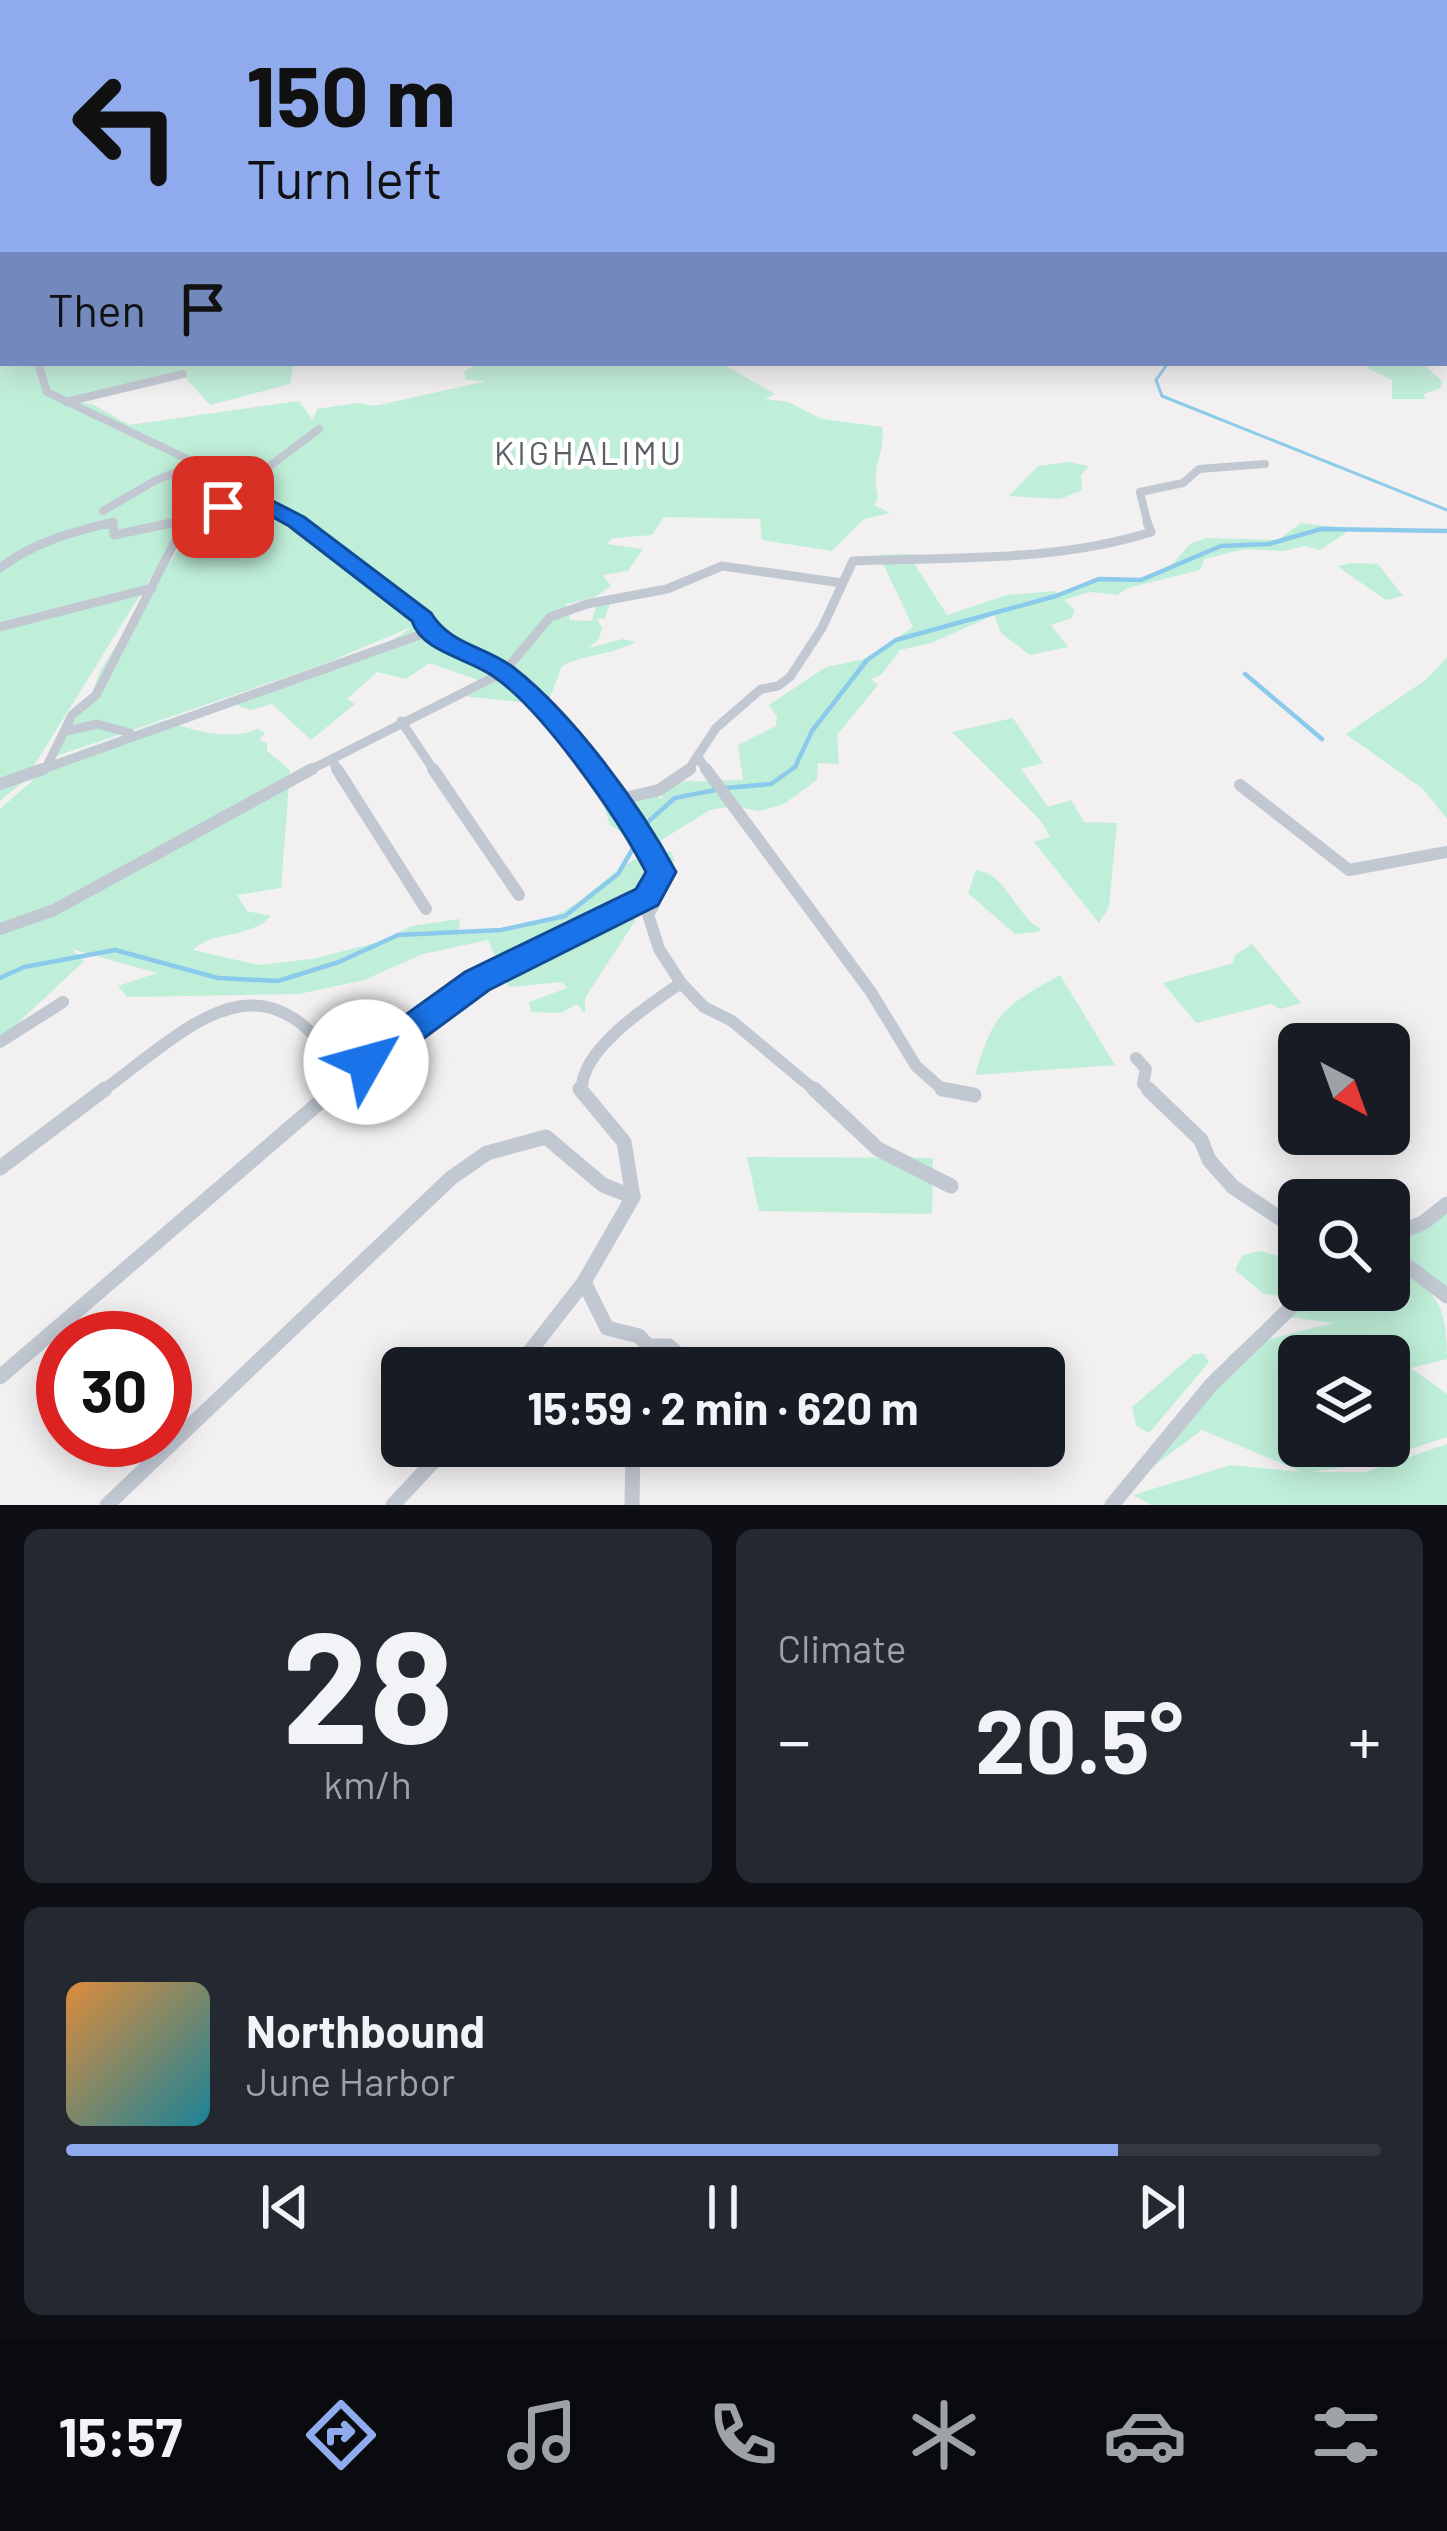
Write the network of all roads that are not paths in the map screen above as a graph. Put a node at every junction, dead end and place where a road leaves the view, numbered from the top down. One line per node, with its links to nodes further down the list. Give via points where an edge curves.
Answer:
1 (39, 366): 3 (street, via 43,388)
2 (183, 374): 3 (street)
3 (66, 401): 6 (street)
4 (319, 429): 7 (street, via 255,477)
5 (1264, 464): 11 (street, via 1199,469 1183,483 1140,492 1148,535 1011,555 856,560)
6 (195, 466): 7 (street); 8 (street)
7 (252, 493): 9 (street); 14 (street, via 406,603)
8 (103, 511)
9 (183, 520): 10 (street, via 128,535 114,535 113,522 65,534 22,549); 12 (street)
10 (0, 568)
11 (842, 583): 15 (street, via 722,566 667,590 550,616); 19 (street, via 789,676 722,723)
12 (152, 588): 13 (street); 17 (street, via 96,695)
13 (0, 627)
14 (428, 632): 15 (street); 18 (street)
15 (504, 672): 16 (street); 24 (street, via 561,730)
16 (401, 721): 20 (street); 26 (street)
17 (66, 731): 18 (street, via 97,724); 21 (street)
18 (133, 734): 21 (street)
19 (699, 759): 24 (street, via 663,789); 35 (street, via 916,1066 942,1089)
20 (332, 760): 28 (street); 29 (street, via 53,910)
21 (49, 764): 22 (street)
22 (0, 784)
23 (1240, 785): 25 (street, via 1349,870)
24 (611, 801): 27 (street, via 661,872)
25 (1447, 852)
26 (519, 895)
27 (647, 897): 30 (street, via 659,949); 34 (street, via 477,981)
28 (426, 909)
29 (0, 928)
30 (681, 982): 37 (street, via 878,1148); 38 (street, via 639,1011 579,1081 624,1142)
31 (63, 1002): 32 (street)
32 (0, 1042)
33 (1136, 1058): 40 (street, via 1146,1069 1143,1084 1201,1140 1233,1187)
34 (346, 1079): 36 (street, via 320,1039 286,1014 223,1008); 48 (street)
35 (974, 1095)
36 (0, 1168)
37 (951, 1186)
38 (633, 1197): 43 (street); 51 (street, via 603,1184 546,1137 472,1162)
39 (1447, 1204): 41 (street)
40 (1278, 1217)
41 (1410, 1227)
42 (1410, 1268): 44 (street)
43 (584, 1282): 46 (street); 47 (street, via 607,1328)
44 (1447, 1296)
45 (1287, 1311): 54 (street, via 1211,1385)
46 (533, 1347)
47 (670, 1347)
48 (0, 1377)
49 (428, 1467): 52 (street)
50 (633, 1467): 53 (street)
51 (107, 1505)
52 (392, 1505)
53 (632, 1505)
54 (1112, 1505)

